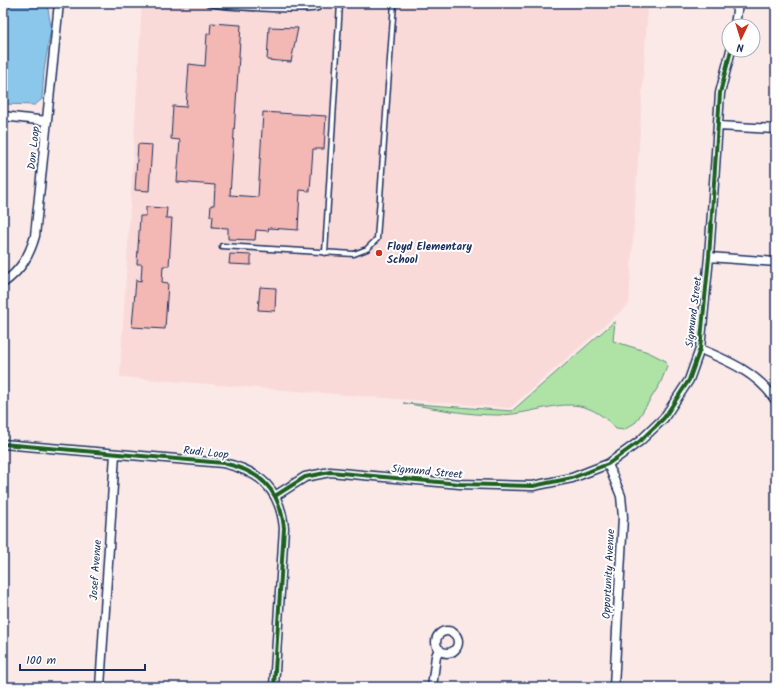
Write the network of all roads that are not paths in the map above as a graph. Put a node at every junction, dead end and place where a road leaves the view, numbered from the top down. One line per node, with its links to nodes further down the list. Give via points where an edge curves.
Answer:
1 (59, 3): 10 (street, Don Loop)
2 (208, 3): 3 (lane, via 295,11 312,10 318,8)
3 (320, 3)
4 (340, 3): 14 (lane)
5 (394, 3): 14 (lane, via 377,239 367,250 354,254)
6 (738, 3): 7 (street)
7 (736, 18)
8 (729, 58): 11 (street, Sigmund Street, via 720,93)
9 (3, 116): 10 (street)
10 (47, 121): 17 (street, Don Loop, via 35,236 27,259 16,273)
11 (718, 126): 12 (street); 15 (street, Sigmund Street)
12 (776, 129)
13 (222, 246): 14 (lane)
14 (325, 253)
15 (710, 257): 16 (street); 18 (street, Sigmund Street)
16 (776, 262)
17 (3, 283)
18 (700, 349): 19 (street, via 728,360 753,376 772,394); 22 (street, Sigmund Street, via 689,380 664,418 640,441)
19 (776, 402)
20 (3, 444): 21 (street, Rudi Loop)
21 (115, 454): 23 (street, Rudi Loop, via 223,463 241,467 263,480); 25 (street, Josef Avenue)
22 (608, 464): 23 (street, Sigmund Street, via 572,478 533,486 460,484 330,472 305,477); 28 (street, Opportunity Avenue, via 621,496 624,517)
23 (275, 496): 26 (street, Rudi Loop, via 283,516 284,528)
24 (439, 648): 27 (street)
25 (100, 687)
26 (274, 687)
27 (432, 687)
28 (614, 687)

